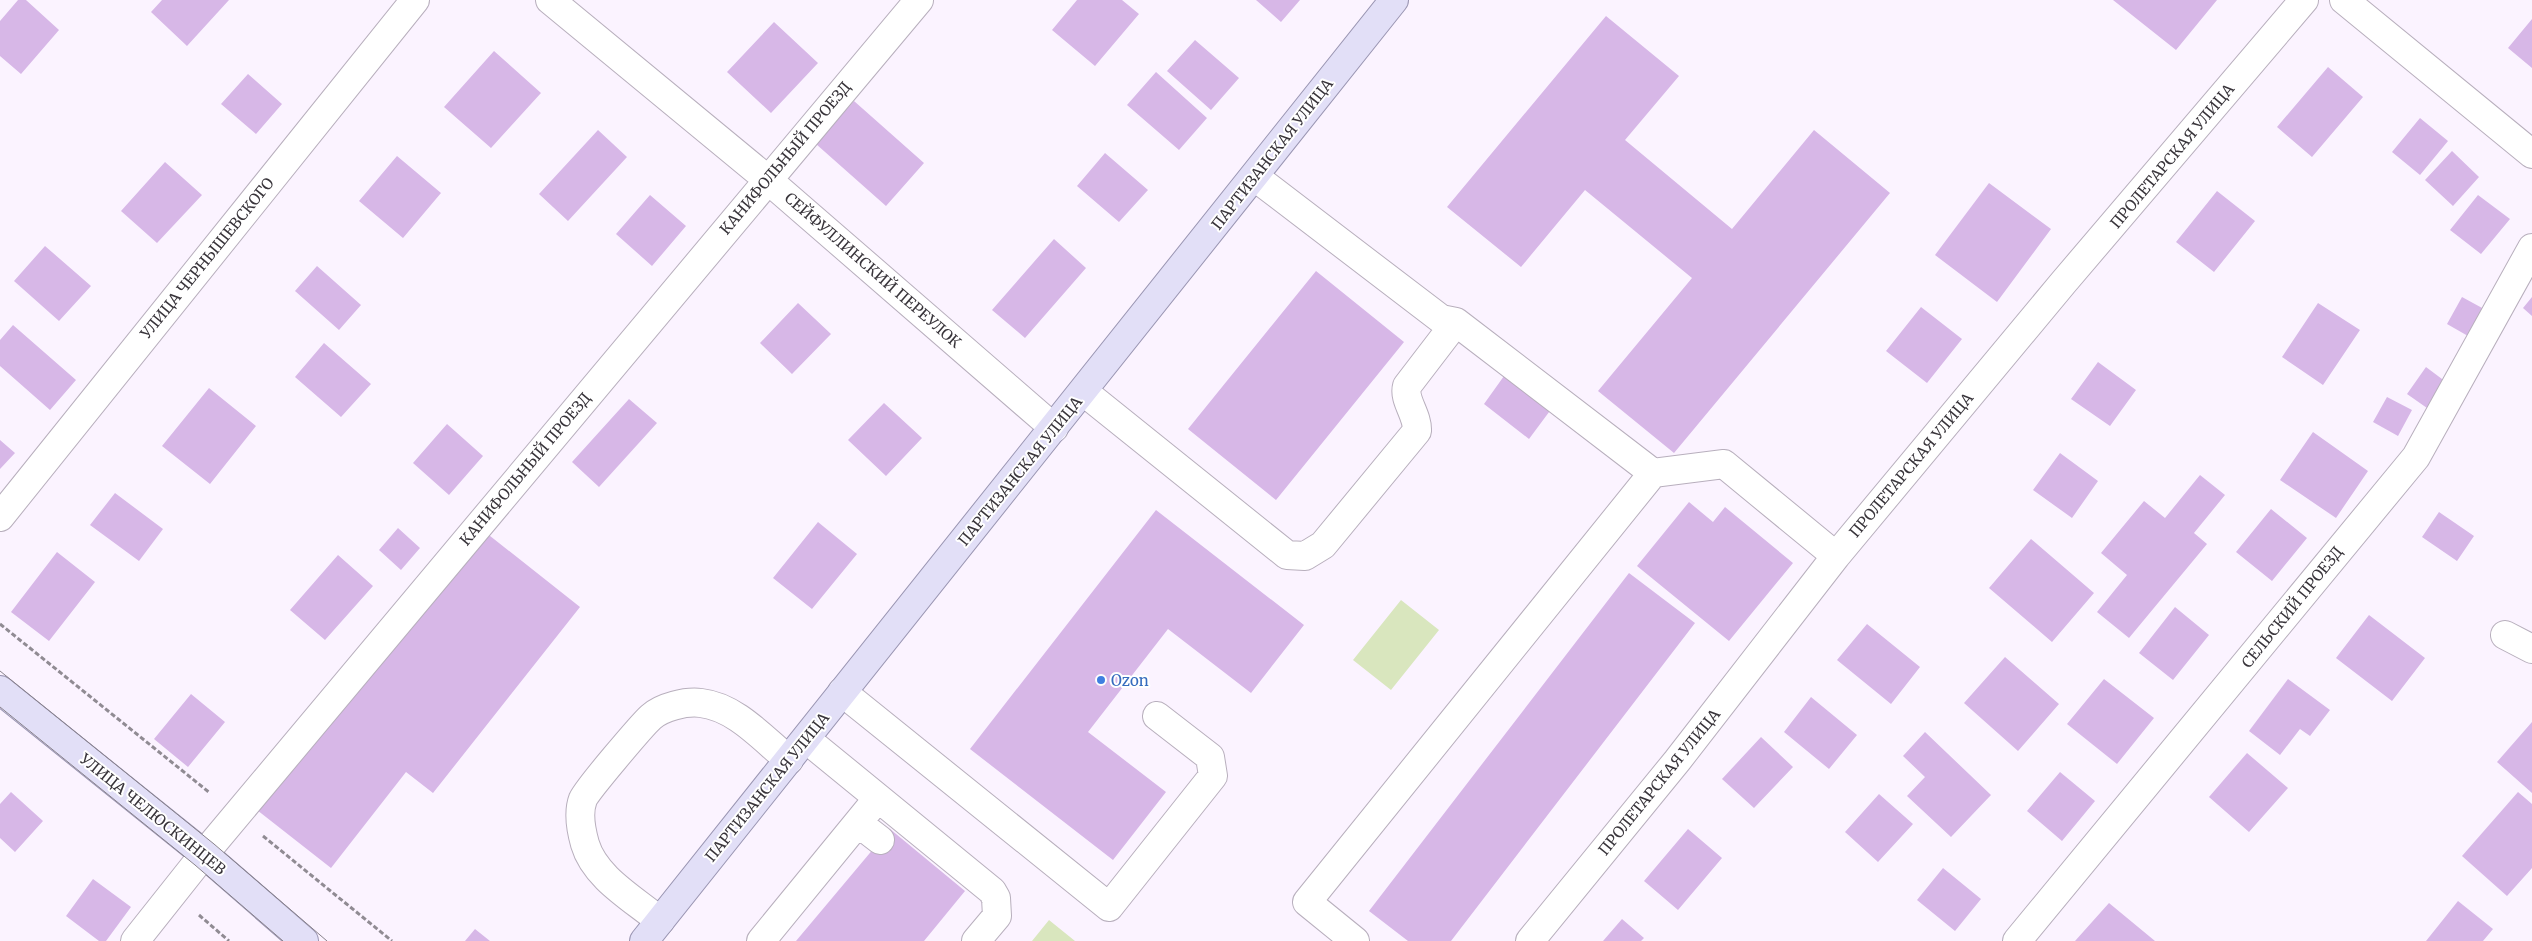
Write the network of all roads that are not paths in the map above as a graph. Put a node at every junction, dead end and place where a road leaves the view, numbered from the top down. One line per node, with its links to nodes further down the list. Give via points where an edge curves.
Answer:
1 (415, 0): 15 (street, УЛИЦА ЧЕРНЫШЕВСКОГО)
2 (550, 0): 9 (street, СЕЙФУЛЛИНСКИЙ ПЕРЕУЛОК)
3 (919, 0): 9 (street, КАНИФОЛЬНЫЙ ПРОЕЗД)
4 (1394, 0): 8 (main road, ПАРТИЗАНСКАЯ УЛИЦА)
5 (2304, 0): 16 (street, ПРОЛЕТАРСКАЯ УЛИЦА)
6 (2344, 0): 7 (street)
7 (2532, 154)
8 (1254, 177): 11 (street, via 1441,319); 12 (main road, ПАРТИЗАНСКАЯ УЛИЦА)
9 (767, 179): 13 (street, СЕЙФУЛЛИНСКИЙ ПЕРЕУЛОК); 26 (street, КАНИФОЛЬНЫЙ ПРОЕЗД)
10 (2532, 248): 34 (street, СЕЛЬСКИЙ ПРОЕЗД, via 2416,457)
11 (1456, 322): 12 (street, via 1406,389 1418,431 1323,545 1305,556 1287,555); 14 (street)
12 (1084, 392): 13 (main road, ПАРТИЗАНСКАЯ УЛИЦА)
13 (1054, 428): 20 (main road, ПАРТИЗАНСКАЯ УЛИЦА)
14 (1653, 473): 16 (street, via 1724,464); 32 (street, via 1307,902)
15 (0, 517)
16 (1836, 556): 33 (street, ПРОЛЕТАРСКАЯ УЛИЦА, via 1677,761)
17 (2505, 635): 18 (street)
18 (2532, 649)
19 (0, 690): 26 (main road, УЛИЦА ЧЕЛЮСКИНЦЕВ)
20 (842, 692): 21 (street, via 1108,907 1213,776 1210,757); 22 (main road, ПАРТИЗАНСКАЯ УЛИЦА)
21 (1157, 716)
22 (797, 750): 23 (street); 27 (main road, ПАРТИЗАНСКАЯ УЛИЦА); 27 (street, via 730,712 700,702 675,705 652,716 583,798 580,818 592,860)
23 (878, 798): 24 (street); 31 (street, via 992,891 996,898 997,916)
24 (858, 823): 25 (street); 30 (street)
25 (880, 840)
26 (204, 854): 28 (street, КАНИФОЛЬНЫЙ ПРОЕЗД); 29 (main road, УЛИЦА ЧЕЛЮСКИНЦЕВ)
27 (652, 931)
28 (135, 941)
29 (304, 941)
30 (761, 941)
31 (976, 941)
32 (1355, 941)
33 (1530, 941)
34 (2017, 941)

